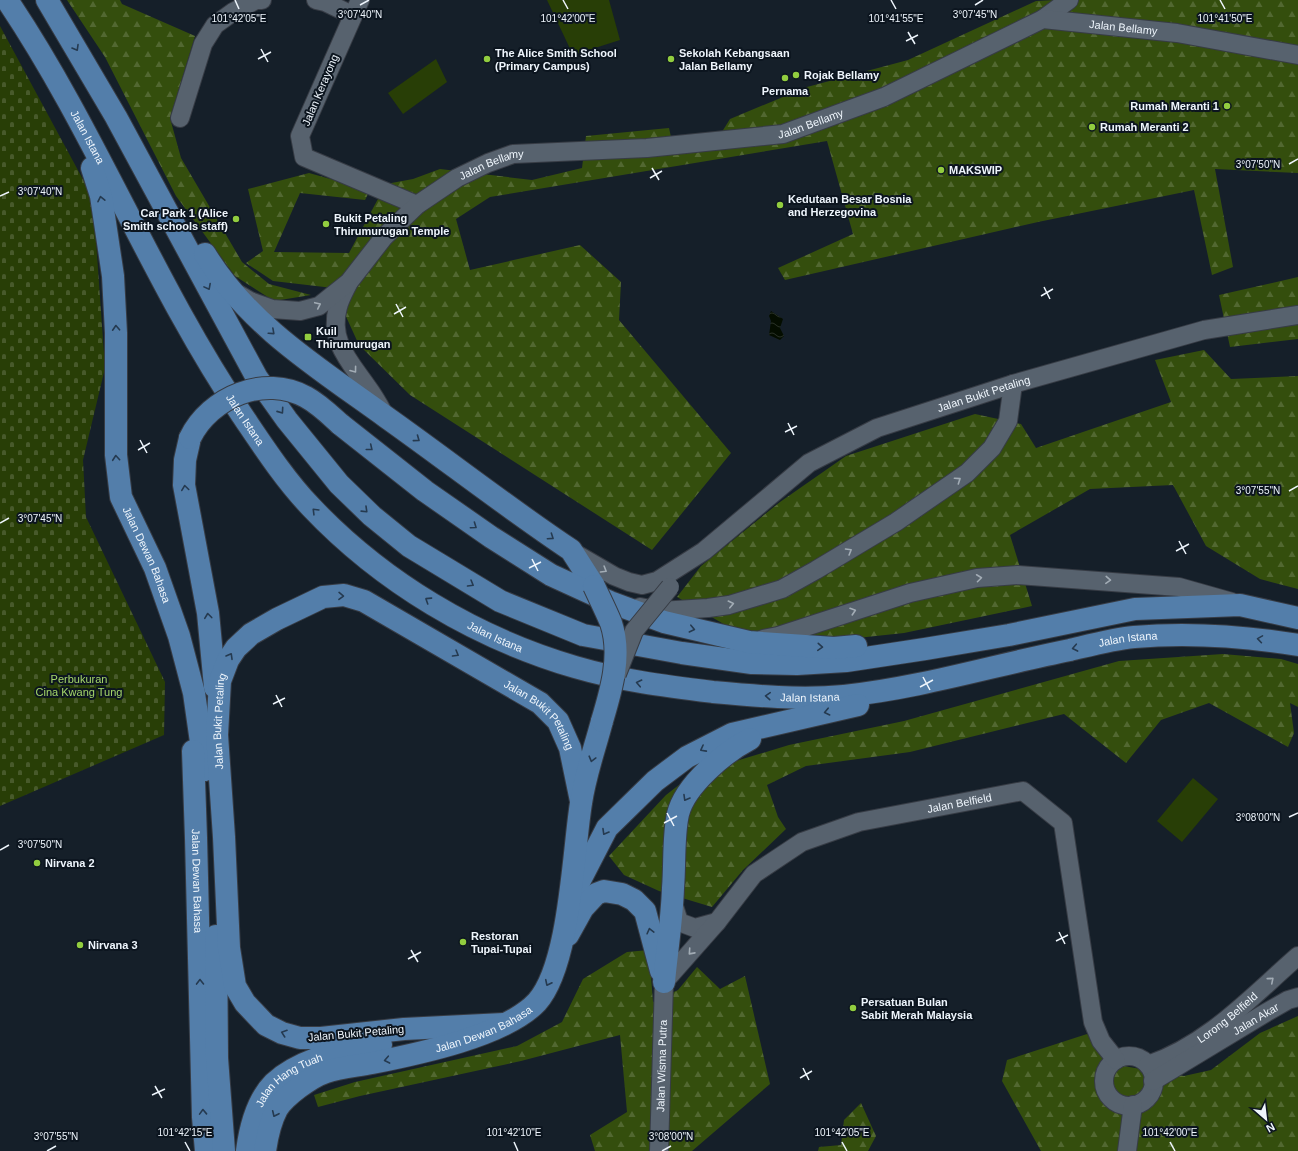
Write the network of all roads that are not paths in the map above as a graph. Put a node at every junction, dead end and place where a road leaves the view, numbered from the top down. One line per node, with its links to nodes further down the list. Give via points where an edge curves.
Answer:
1 (7, 0): 9 (main road, Jalan Istana)
2 (47, 0): 10 (main road, one-way to 10)
3 (262, 0): 11 (street, via 256,0 215,25 203,44)
4 (316, 0): 6 (street)
5 (1069, 0): 7 (street)
6 (356, 7): 12 (street, Jalan Kerayong, via 300,136 304,157)
7 (1043, 19): 8 (street, Jalan Bellamy, via 1176,33); 12 (street, Jalan Bellamy, via 884,97 783,134 647,148 513,154 457,178)
8 (1298, 55)
9 (73, 110): 24 (main road, Jalan Dewan Bahasa, one-way to 9, via 155,568 121,497 116,455 116,333 108,239 101,196); 27 (main road, Jalan Istana, one-way to 9, via 901,687 844,696 789,698 733,694 642,684 593,672 545,658 461,622 377,567 341,537 308,503 258,438 221,384 192,334)
10 (116, 117): 14 (main road, via 217,274); 23 (main road, one-way to 23, via 257,378 287,420 339,484 372,516 409,546 460,578 500,601 583,635 752,663 846,661)
11 (180, 118)
12 (417, 205): 13 (street, Jalan Bellamy, via 384,237)
13 (349, 282): 14 (street, Jalan Bellamy, one-way to 13, via 250,301 272,310 300,311 319,306); 17 (street, Jalan Bellamy, one-way to 17, via 338,307 338,340 344,355)
14 (229, 288): 17 (main road, one-way to 17, via 242,304 291,349)
15 (1298, 315): 16 (street, Jalan Bukit Petaling, via 1204,330)
16 (1013, 384): 19 (street, Jalan Bukit Petaling, via 876,428 815,460); 20 (street, one-way to 16, via 660,611 708,608 755,598 782,589 896,522 967,473 992,448 1008,421)
17 (386, 416): 18 (main road, one-way to 18)
18 (571, 550): 19 (street, Jalan Bukit Petaling, one-way to 19, via 614,576 642,585 657,582); 28 (main road, bridge, via 594,586 611,625 616,652)
19 (704, 551): 28 (street, Jalan Bukit Petaling, bridge, via 634,631)
20 (610, 602): 25 (main road, one-way to 25, via 664,622); 29 (main road, one-way to 20, bridge, via 208,613 184,485 185,460 190,438 196,426 217,406 234,396 257,389 289,390 305,396 425,491 491,537 551,574)
21 (1240, 605): 22 (main road); 23 (main road, via 1135,610); 25 (street, one-way to 21, via 778,636 910,593 977,578 1018,575 1179,587)
22 (1298, 618)
23 (1009, 635): 25 (main road, one-way to 23, via 834,648)
24 (179, 636): 33 (main road, Jalan Dewan Bahasa, via 196,707 203,750); 46 (main road, Jalan Dewan Bahasa, one-way to 24, via 193,755)
25 (749, 642)
26 (1298, 645): 27 (main road, Jalan Istana, one-way to 27, via 1246,637 1192,634 1131,637)
27 (972, 671): 30 (main road, one-way to 30, via 889,698)
28 (610, 692): 32 (main road, one-way to 32, bridge)
29 (218, 710): 31 (main road, Jalan Bukit Petaling); 32 (main road, Jalan Bukit Petaling, one-way to 32, via 220,681 228,660 246,638 277,619 323,597 344,595 378,608 540,703 558,721 570,748)
30 (781, 723): 34 (main road, one-way to 34, via 737,746 717,761 687,795 678,814); 35 (main road, one-way to 35, via 732,734 687,757 655,781 607,828)
31 (216, 735): 33 (main road); 41 (main road, Jalan Bukit Petaling, one-way to 31, via 300,1038 266,1025 244,1003 235,986 229,948)
32 (581, 801): 35 (main road, Jalan Dewan Bahasa)
33 (212, 839): 47 (main road, Jalan Dewan Bahasa, via 216,913 217,1058)
34 (673, 903): 36 (street, via 679,922 694,928); 39 (main road)
35 (568, 904): 37 (main road, Jalan Dewan Bahasa)
36 (717, 922): 39 (street, Jalan Belfield, one-way to 39); 43 (street, Jalan Belfield, via 754,874 802,842 859,822 1023,791 1063,823 1093,1022 1101,1041)
37 (561, 946): 39 (main road, one-way to 37, via 646,911 634,900 622,894 604,891 590,899); 41 (main road, Jalan Dewan Bahasa, one-way to 41, via 554,973 537,1002)
38 (1298, 956): 44 (street, Lorong Belfield, one-way to 38, via 1201,1040)
39 (664, 982): 50 (street, Jalan Wisma Putra)
40 (1298, 997): 44 (street, Jalan Akar)
41 (504, 1024): 42 (main road, Jalan Dewan Bahasa)
42 (466, 1039): 48 (main road, Jalan Hang Tuah, via 367,1047 320,1058 292,1070 274,1084 263,1100 255,1117); 49 (main road, Jalan Dewan Bahasa, one-way to 49, via 406,1056 325,1072 287,1097 277,1108)
43 (1116, 1060): 44 (street, via 1129,1056 1137,1057); 45 (street, via 1109,1065 1105,1073 1105,1090 1116,1103)
44 (1151, 1073): 45 (street, via 1151,1092)
45 (1133, 1105): 51 (street)
46 (206, 1151)
47 (224, 1151)
48 (247, 1151)
49 (265, 1151)
50 (659, 1151)
51 (1127, 1151)

